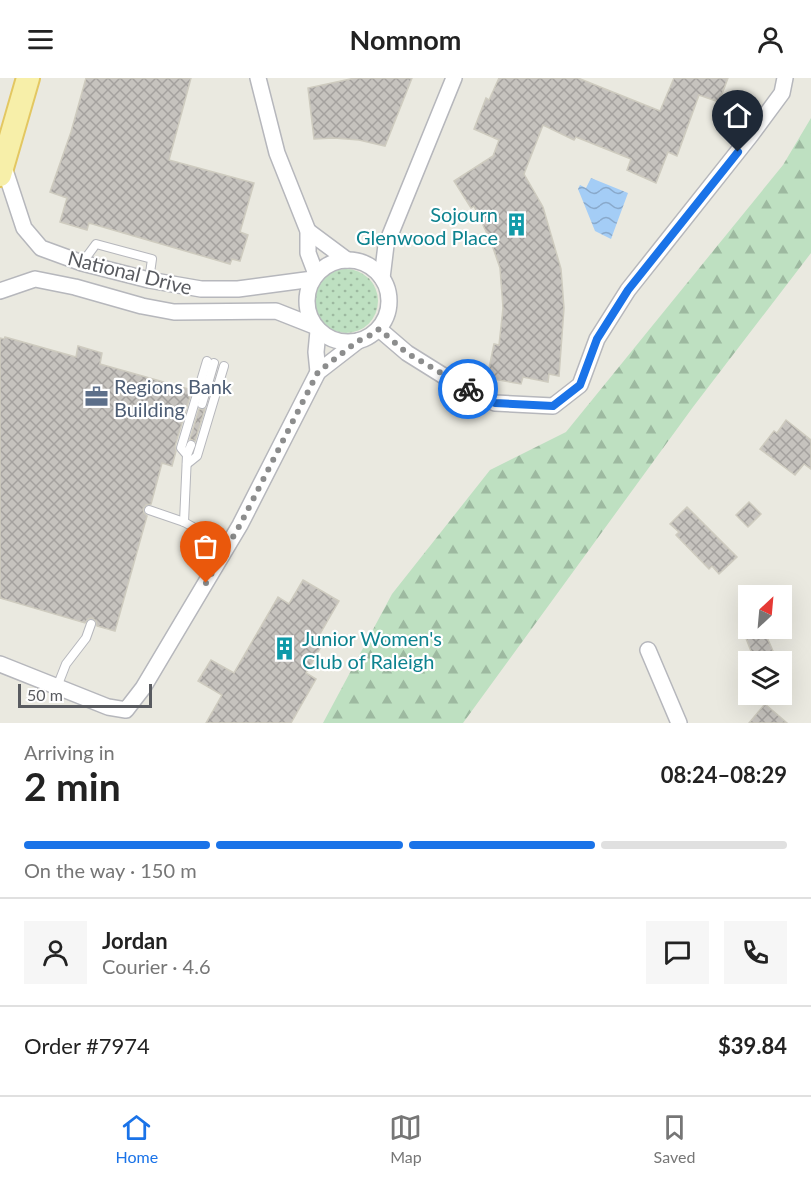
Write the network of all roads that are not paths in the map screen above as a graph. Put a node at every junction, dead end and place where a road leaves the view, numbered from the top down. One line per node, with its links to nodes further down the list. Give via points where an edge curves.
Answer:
1 (28, 78): 5 (main road)
2 (258, 78): 6 (street, via 277,153)
3 (454, 78): 7 (street)
4 (784, 78): 15 (street, via 782,93 628,290 597,339 580,385 553,406 495,403 407,353)
5 (2, 169): 9 (street, National Drive, via 24,228 41,248)
6 (308, 231): 8 (street); 10 (street)
7 (386, 245): 8 (street); 11 (street)
8 (352, 261): 10 (street, via 336,262); 11 (street, via 373,268)
9 (82, 263): 12 (street, National Drive); 12 (lane, via 96,244 152,259)
10 (314, 277): 12 (street, National Drive, via 238,289 201,289); 14 (street, via 306,302)
11 (382, 278): 15 (street, via 389,304)
12 (149, 280)
13 (0, 291): 14 (street, National Drive, via 35,279 174,312 276,311)
14 (316, 328): 16 (street, via 337,341); 18 (street)
15 (379, 329): 16 (street)
16 (358, 341): 18 (street)
17 (224, 366): 22 (lane, via 197,456)
18 (318, 372): 25 (street)
19 (202, 405): 21 (lane, via 210,362 181,448)
20 (190, 445): 21 (lane)
21 (188, 455): 22 (lane)
22 (187, 464): 24 (lane)
23 (149, 510): 24 (lane)
24 (184, 522): 25 (lane)
25 (227, 546): 29 (street, via 126,710)
26 (91, 624): 29 (lane, via 86,638 66,664)
27 (648, 650): 30 (street)
28 (0, 664): 29 (street)
29 (57, 687)
30 (680, 723)

